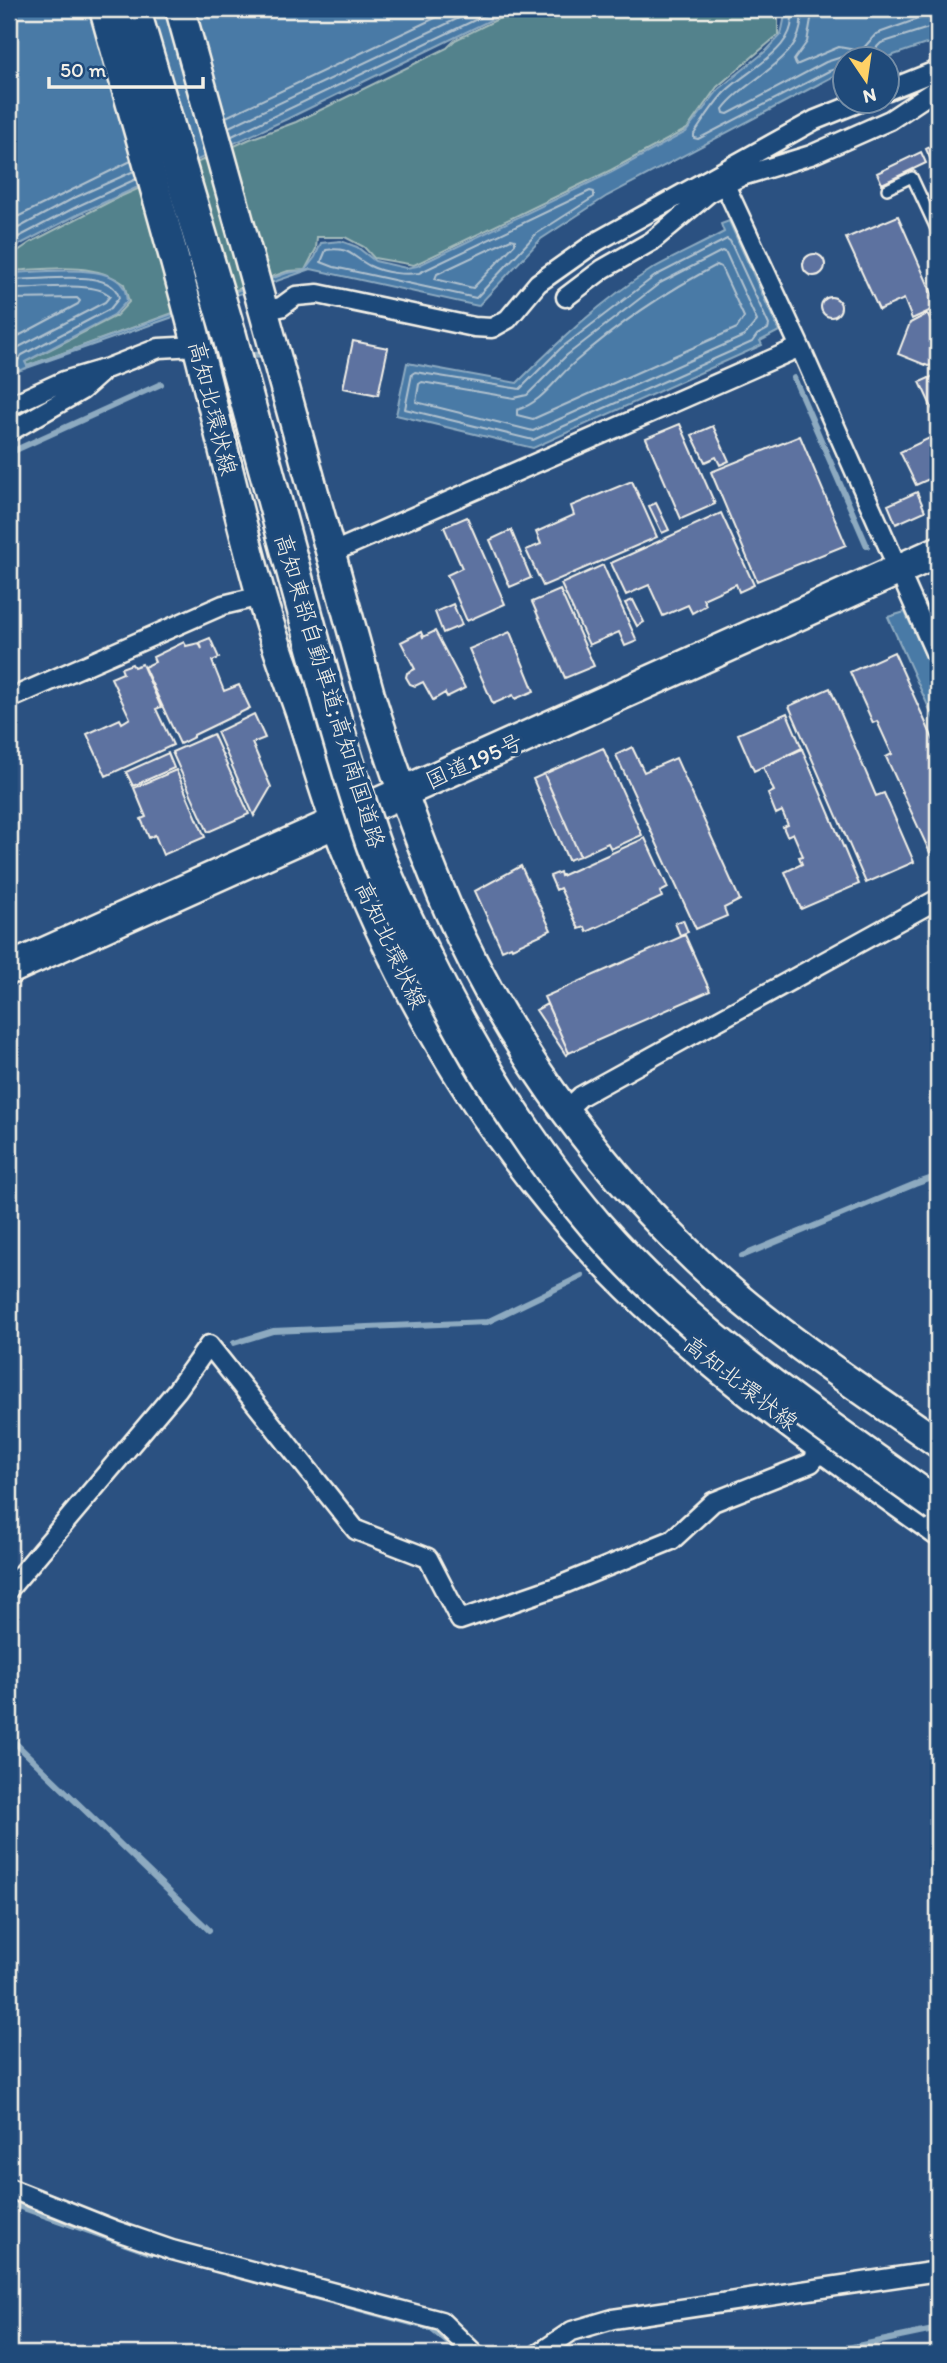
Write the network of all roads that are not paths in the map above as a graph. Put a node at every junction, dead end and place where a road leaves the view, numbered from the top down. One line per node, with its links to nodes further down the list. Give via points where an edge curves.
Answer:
1 (104, 9): 14 (main road, 高知北環状線)
2 (134, 9): 15 (highway, 高知東部自動車道;高知南国道路)
3 (148, 9): 15 (highway)
4 (180, 9): 13 (main road)
5 (938, 70): 6 (street)
6 (902, 84)
7 (938, 88): 9 (street, via 879,125 811,155)
8 (832, 113): 9 (street)
9 (723, 179): 12 (street, via 652,240); 13 (street, via 596,242 538,283 508,319 492,328 318,294 296,296 281,307); 16 (street)
10 (887, 189): 11 (lane, via 912,177)
11 (938, 233)
12 (566, 297)
13 (265, 310): 21 (main road)
14 (194, 334): 17 (street); 23 (main road, 高知北環状線)
15 (229, 334): 33 (highway, 高知東部自動車道;高知南国道路, bridge, via 341,744 373,844 452,1013 498,1092 597,1227 650,1283 784,1396)
16 (800, 348): 21 (street); 22 (street)
17 (108, 368): 18 (street, via 64,381); 19 (street, via 82,390)
18 (9, 406)
19 (9, 432)
20 (938, 552): 22 (highway, 国道195号)
21 (331, 553): 26 (main road)
22 (898, 570): 24 (street); 26 (highway, 国道195号)
23 (261, 596): 25 (street, via 223,605); 27 (main road, 高知北環状線)
24 (938, 659)
25 (9, 699)
26 (402, 794): 27 (highway, 国道195号); 30 (main road, via 476,966)
27 (336, 823): 29 (highway, 国道195号); 32 (main road, 高知北環状線, via 417,1004 517,1159 595,1253 644,1303 700,1353)
28 (938, 899): 30 (street, via 581,1096)
29 (9, 969)
30 (565, 1111): 31 (main road, via 687,1252 794,1342)
31 (938, 1443)
32 (824, 1447): 34 (main road, 高知北環状線); 35 (street, via 811,1463 713,1502 672,1540 460,1620 428,1558 356,1530 209,1345 177,1390)
33 (938, 1506)
34 (938, 1531)
35 (9, 1589)
36 (9, 2188): 38 (street, via 172,2250 441,2321)
37 (938, 2271): 39 (street, via 613,2319 572,2331)
38 (475, 2354)
39 (538, 2354)

